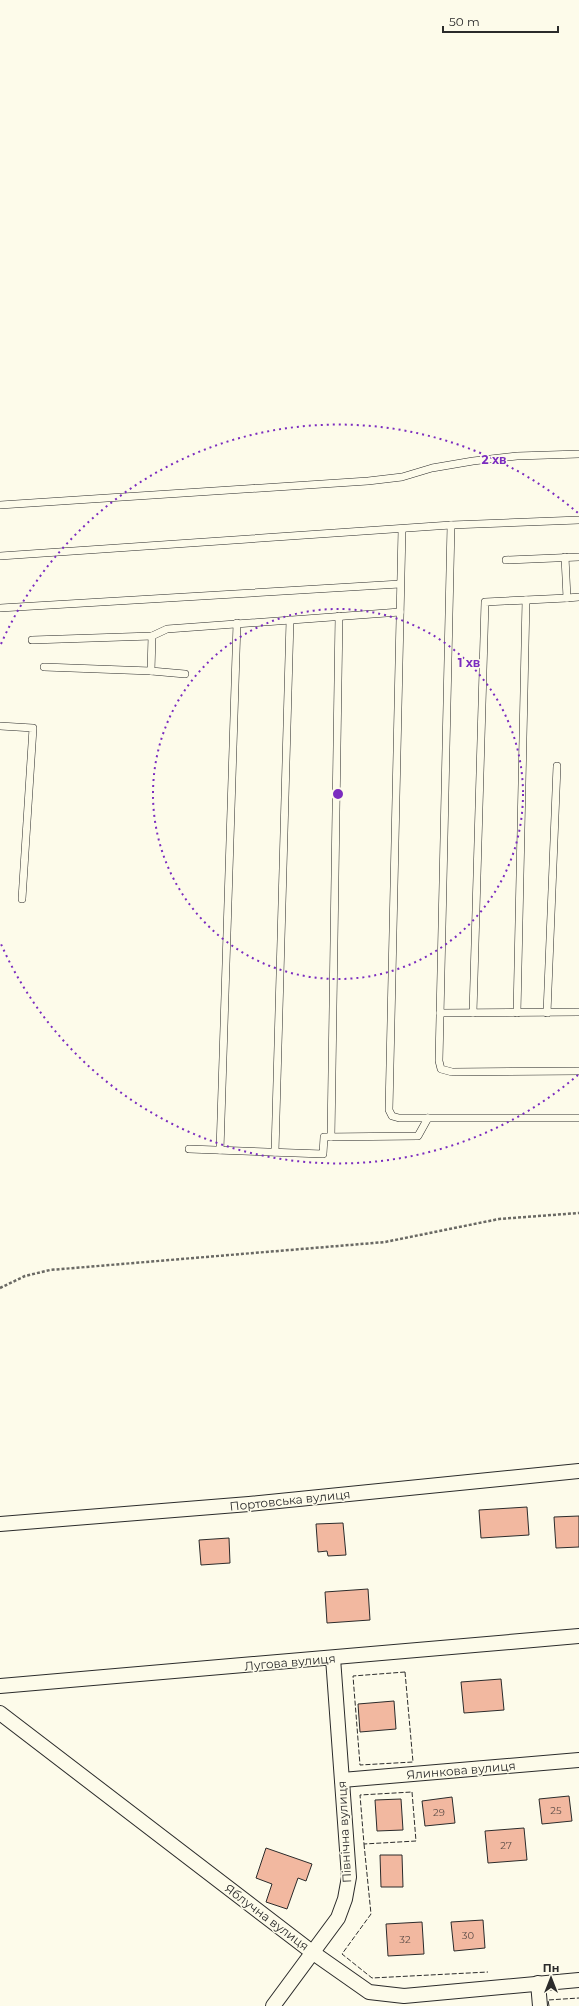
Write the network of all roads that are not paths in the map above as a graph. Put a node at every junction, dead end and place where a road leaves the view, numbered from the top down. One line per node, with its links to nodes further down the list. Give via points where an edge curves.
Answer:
1 (579, 454): 2 (lane, via 517,456 473,461 432,468 402,477 368,481)
2 (0, 504)
3 (579, 520): 4 (lane)
4 (451, 526): 5 (lane); 28 (lane)
5 (402, 529): 6 (lane); 10 (lane)
6 (0, 556)
7 (565, 557): 8 (lane); 9 (lane); 12 (lane)
8 (579, 557)
9 (506, 560)
10 (400, 584): 14 (lane); 15 (lane)
11 (579, 597): 12 (lane)
12 (567, 598): 13 (lane)
13 (526, 600): 29 (lane, via 485,602); 30 (lane)
14 (0, 608)
15 (400, 612): 16 (lane); 33 (lane, via 390,1110 392,1116 399,1118)
16 (339, 616): 17 (lane); 35 (lane)
17 (290, 620): 18 (lane); 38 (lane)
18 (237, 623): 19 (lane, via 167,629); 37 (lane)
19 (152, 636): 20 (lane); 22 (lane)
20 (32, 640)
21 (44, 668): 22 (lane)
22 (151, 671): 23 (lane)
23 (185, 674)
24 (0, 726): 26 (lane, via 34,728)
25 (556, 766): 31 (lane)
26 (22, 899)
27 (579, 1012): 31 (lane)
28 (440, 1013): 29 (lane); 32 (lane, via 441,1069 452,1072)
29 (473, 1013): 30 (lane)
30 (517, 1013): 31 (lane)
31 (547, 1013)
32 (579, 1071)
33 (428, 1118): 34 (lane); 35 (lane, via 418,1136)
34 (579, 1118)
35 (331, 1137): 38 (lane, via 324,1137 323,1154)
36 (189, 1149): 37 (lane)
37 (220, 1150): 38 (lane)
38 (275, 1152)
39 (579, 1471): 40 (street, Портовська вулиця, via 249,1504)
40 (0, 1524)
41 (579, 1636): 42 (street, Лугова вулиця)
42 (333, 1658): 43 (street, Лугова вулиця); 46 (street, Північна вулиця)
43 (0, 1686)
44 (0, 1713): 47 (street, Яблучна вулиця)
45 (579, 1760): 46 (street, Ялинкова вулиця)
46 (342, 1780): 47 (street, Північна вулиця, via 349,1877 338,1918)
47 (312, 1952): 49 (street, Яблучна вулиця, via 369,1992 382,1994 404,1996); 50 (street, Північна вулиця)
48 (579, 1980): 49 (street, Яблучна вулиця)
49 (538, 1983): 51 (street)
50 (273, 2006)
51 (540, 2006)

